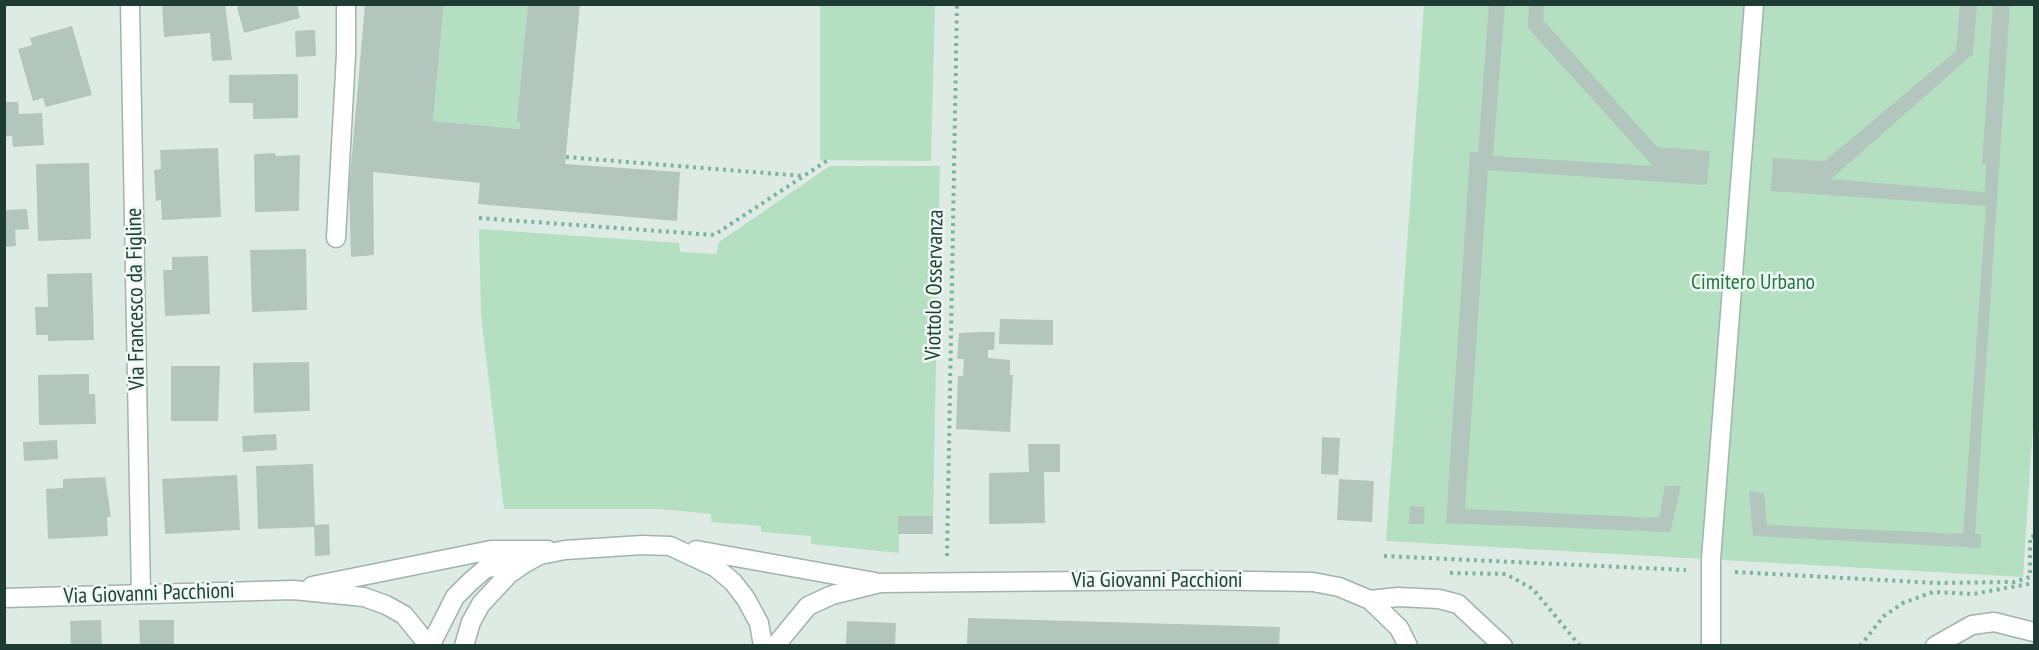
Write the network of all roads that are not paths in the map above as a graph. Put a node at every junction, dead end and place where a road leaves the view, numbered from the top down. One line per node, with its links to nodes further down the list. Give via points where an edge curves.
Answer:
1 (130, 4): 10 (street, Via Francesco da Figline)
2 (346, 4): 4 (street)
3 (1754, 4): 20 (street, via 1711,559)
4 (336, 238)
5 (670, 546): 6 (street, Via Giovanni Pacchioni); 8 (street, Via Giovanni Pacchioni); 16 (street, via 715,567 733,582 759,623)
6 (565, 550): 7 (street); 9 (street, Via Giovanni Pacchioni, via 491,550)
7 (525, 563): 14 (street, via 486,567 455,597); 15 (street, via 481,604)
8 (880, 583): 12 (street, Via Giovanni Pacchioni, via 1312,582 1339,587); 17 (street, Via Giovanni Pacchioni, via 832,595 808,606)
9 (293, 590): 10 (street, Via Giovanni Pacchioni); 14 (street, Via Giovanni Pacchioni, via 364,597 386,605 404,615)
10 (141, 594): 11 (street, Via Giovanni Pacchioni)
11 (4, 598)
12 (1370, 600): 18 (street, Via Giovanni Pacchioni, via 1399,628); 19 (street, via 1398,597 1458,604)
13 (2034, 632): 21 (street, via 1994,622 1972,625)
14 (430, 645)
15 (464, 645)
16 (763, 645)
17 (775, 645)
18 (1408, 645)
19 (1503, 645)
20 (1711, 645)
21 (1935, 645)

